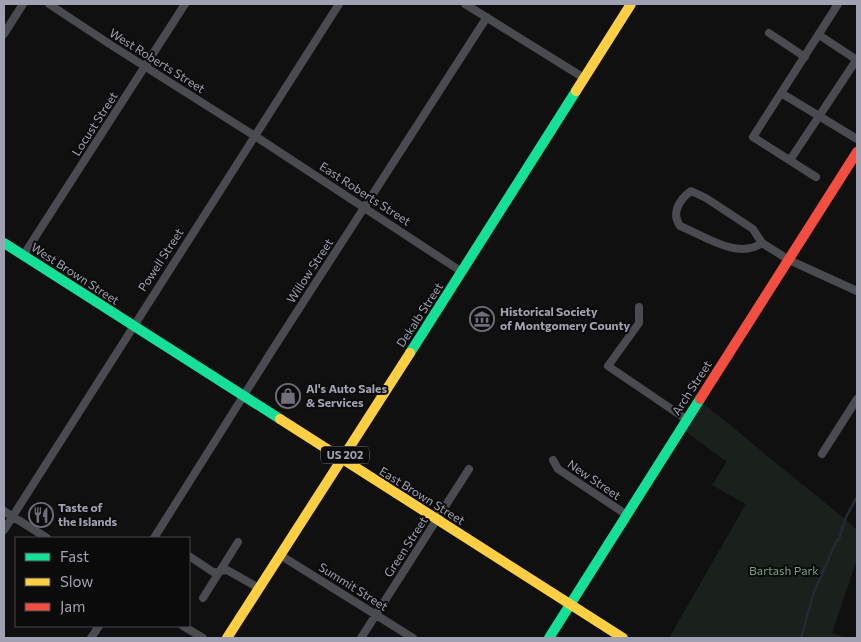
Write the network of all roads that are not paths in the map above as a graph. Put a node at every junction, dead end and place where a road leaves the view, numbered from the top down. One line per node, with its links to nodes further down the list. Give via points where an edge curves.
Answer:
1 (23, 4): 10 (street)
2 (49, 4): 14 (street, West Roberts Street)
3 (185, 4): 14 (street, Locust Street)
4 (339, 4): 18 (street, Powell Street)
5 (465, 4): 8 (street)
6 (631, 4): 15 (main road, Dekalb Street / US 202)
7 (838, 4): 11 (street)
8 (487, 18): 15 (street); 23 (street, Willow Street)
9 (769, 33): 12 (street)
10 (4, 34)
11 (819, 34): 12 (street); 13 (street)
12 (805, 57): 16 (street)
13 (857, 60): 17 (street)
14 (145, 66): 18 (street, West Roberts Street); 26 (street, Locust Street)
15 (584, 78): 28 (main road, Dekalb Street / US 202)
16 (782, 93): 17 (street); 21 (street, via 753,138)
17 (819, 116): 19 (street); 21 (street)
18 (255, 136): 23 (street, East Roberts Street); 31 (street, Powell Street)
19 (857, 139)
20 (857, 152): 27 (main road, Arch Street)
21 (790, 160): 22 (street)
22 (816, 177)
23 (365, 207): 28 (street, East Roberts Street); 32 (street, Willow Street)
24 (4, 243): 26 (main road, West Brown Street)
25 (762, 243): 25 (street, via 753,229 691,191 676,209 676,220 680,226 736,249 755,248); 27 (street)
26 (23, 256): 31 (main road, West Brown Street)
27 (789, 260): 29 (street); 34 (main road, Arch Street)
28 (462, 272): 36 (main road, Dekalb Street / US 202)
29 (857, 291)
30 (639, 307): 34 (street, via 639,323 608,366)
31 (132, 326): 32 (main road, East Brown Street); 41 (street, Powell Street)
32 (243, 396): 36 (main road, East Brown Street); 45 (street, Willow Street)
33 (857, 399): 35 (street)
34 (686, 419): 40 (main road, Arch Street)
35 (822, 454)
36 (342, 460): 42 (main road, East Brown Street); 47 (main road, Dekalb Street / US 202)
37 (553, 460): 40 (street, New Street, via 558,469)
38 (469, 469): 42 (street, Green Street)
39 (4, 511): 41 (street)
40 (627, 515): 52 (main road, Arch Street)
41 (12, 516): 43 (street, Powell Street); 44 (street)
42 (438, 519): 52 (main road, East Brown Street); 53 (street, Green Street)
43 (4, 530)
44 (45, 537)
45 (155, 537)
46 (238, 542): 49 (street)
47 (280, 555): 50 (main road, Dekalb Street / US 202); 53 (street, Summit Street)
48 (190, 557): 49 (street, via 213,572)
49 (219, 572): 50 (street, via 227,570); 51 (street)
50 (259, 588): 58 (main road, Dekalb Street / US 202)
51 (203, 598)
52 (570, 605): 61 (main road, Arch Street); 62 (main road, East Brown Street)
53 (376, 614): 59 (street, Green Street); 60 (street, Summit Street)
54 (98, 627): 56 (street)
55 (185, 627): 57 (street)
56 (91, 638)
57 (202, 638)
58 (227, 638)
59 (361, 638)
60 (413, 638)
61 (549, 638)
62 (623, 638)

